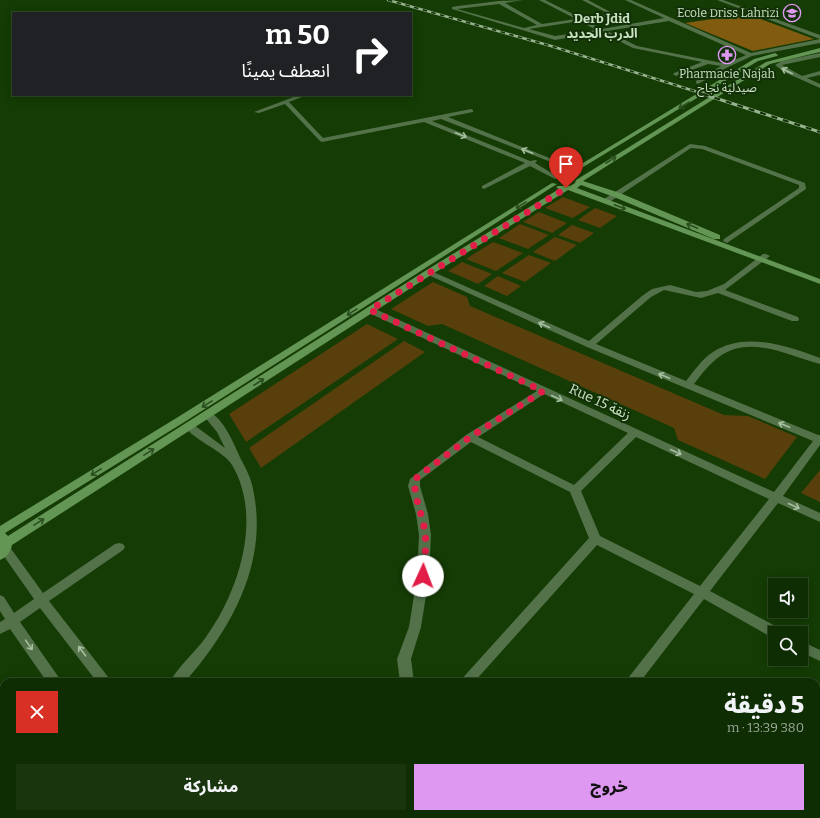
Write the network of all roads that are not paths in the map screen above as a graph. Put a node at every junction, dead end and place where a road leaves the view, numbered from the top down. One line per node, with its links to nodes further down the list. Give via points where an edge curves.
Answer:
1 (521, 0): 6 (street)
2 (541, 0): 8 (street)
3 (584, 0): 8 (street, via 614,15)
4 (627, 0): 7 (street)
5 (719, 0): 12 (street)
6 (499, 2): 9 (street); 10 (street, via 454,9)
7 (670, 19): 11 (street); 17 (street)
8 (581, 20): 9 (street); 11 (street)
9 (542, 26): 10 (street)
10 (522, 29): 11 (street, via 560,38)
11 (601, 31): 18 (street, via 635,47)
12 (820, 37)
13 (820, 41): 17 (street)
14 (820, 45): 33 (main road, one-way to 33, via 756,60)
15 (820, 50): 35 (main road, one-way to 15, via 768,63)
16 (820, 54): 22 (street, one-way to 16, via 778,64)
17 (750, 55): 19 (street)
18 (708, 62): 19 (street); 21 (street)
19 (727, 65): 23 (street)
20 (820, 73): 22 (street)
21 (676, 74)
22 (802, 78): 24 (street)
23 (698, 82)
24 (820, 86)
25 (301, 96): 26 (street)
26 (285, 101): 28 (street); 30 (street, via 322,140)
27 (472, 111): 29 (street)
28 (257, 112)
29 (441, 117): 30 (street); 31 (street, one-way to 29)
30 (425, 120): 32 (street, one-way to 32)
31 (541, 157): 32 (street); 33 (street)
32 (530, 163): 34 (street); 36 (street)
33 (576, 170): 34 (main road)
34 (558, 179): 35 (main road, via 572,178); 37 (main road); 61 (main road, one-way to 61, via 182,419)
35 (579, 182): 37 (main road, via 577,186); 38 (main road)
36 (484, 187)
37 (568, 188): 39 (main road); 42 (main road)
38 (617, 195): 39 (street); 40 (main road, one-way to 38); 40 (street, via 694,145 803,184 802,189)
39 (605, 202): 41 (main road, one-way to 41)
40 (727, 241): 41 (main road)
41 (763, 258): 43 (main road); 44 (main road); 45 (street)
42 (428, 273): 46 (main road); 48 (street, one-way to 42)
43 (820, 275)
44 (820, 282)
45 (718, 290): 47 (street); 48 (street, via 703,295 660,288 643,299)
46 (370, 310): 51 (street, Rue 15 زنقة); 52 (main road, one-way to 46)
47 (794, 319)
48 (590, 345): 50 (street, one-way to 48)
49 (820, 361): 50 (street, via 790,350 763,345 729,347 716,354)
50 (687, 386): 56 (street, one-way to 50)
51 (543, 391): 54 (street, Rue 15 زنقة, one-way to 54); 55 (street)
52 (208, 415): 53 (main road); 57 (street, via 224,432)
53 (190, 426): 57 (street); 63 (main road, one-way to 53)
54 (634, 433): 58 (street); 59 (street, Rue 15 زنقة, one-way to 59)
55 (470, 437): 58 (street); 76 (street, via 415,479 414,486 425,535 423,576 416,620 404,659)
56 (820, 439): 59 (street)
57 (236, 461): 75 (street, via 248,488 252,518 249,550 240,588 224,621)
58 (575, 490): 62 (street)
59 (776, 498): 60 (street, Rue 15 زنقة, one-way to 60); 65 (street)
60 (820, 518)
61 (0, 531)
62 (595, 539): 65 (street); 77 (street)
63 (3, 546): 67 (street)
64 (119, 547): 67 (street)
65 (701, 592): 70 (street); 78 (street)
66 (0, 600): 68 (street)
67 (42, 601): 68 (street); 74 (street, one-way to 67)
68 (12, 621): 69 (street); 73 (street, one-way to 73)
69 (0, 629)
70 (768, 629)
71 (808, 650): 72 (street)
72 (820, 656)
73 (52, 678)
74 (102, 678)
75 (181, 678)
76 (406, 678)
77 (470, 678)
78 (636, 678)

